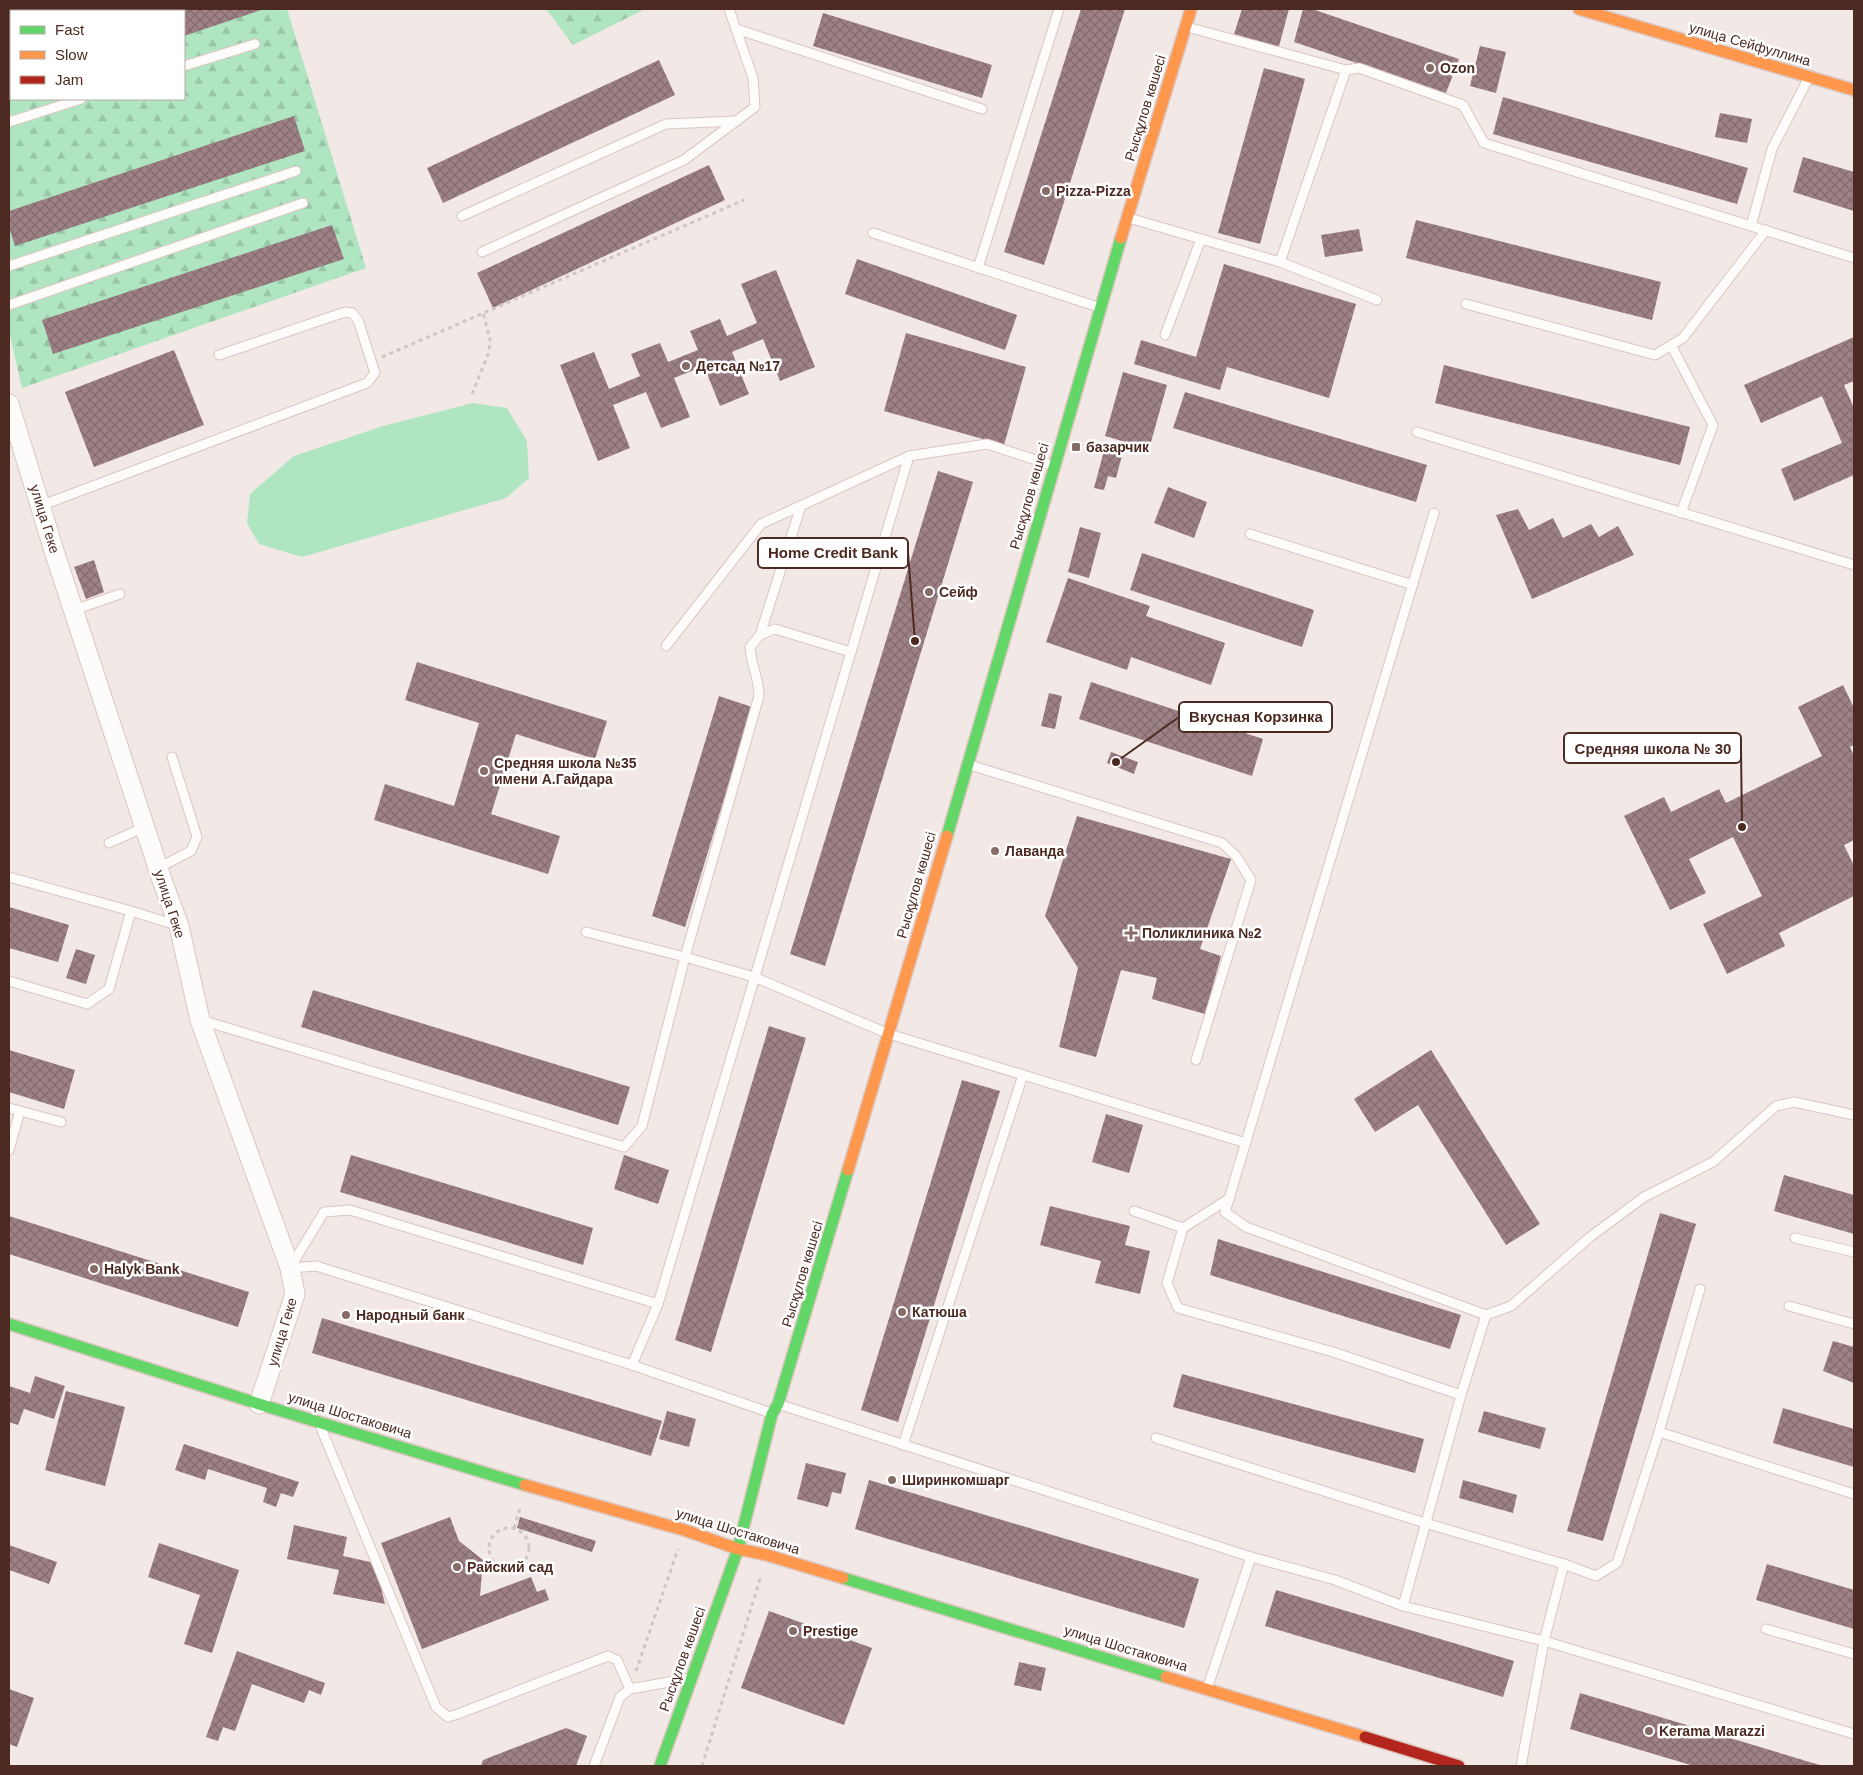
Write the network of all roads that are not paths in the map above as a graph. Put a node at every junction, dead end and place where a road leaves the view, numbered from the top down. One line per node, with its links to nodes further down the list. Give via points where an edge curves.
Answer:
1 (729, 9): 6 (lane)
2 (1059, 9): 28 (lane)
3 (1191, 9): 5 (street, Рысқұлов көшесі)
4 (1579, 9): 10 (street, улица Сейфуллина)
5 (1186, 26): 9 (lane); 19 (street, Рысқұлов көшесі)
6 (736, 29): 13 (lane); 14 (lane, via 753,78 755,107)
7 (255, 44): 8 (lane)
8 (185, 66)
9 (1346, 70): 20 (lane, via 1359,68 1463,105 1484,143); 26 (lane)
10 (1809, 77): 11 (street, улица Сейфуллина); 20 (lane, via 1772,149)
11 (1854, 90)
12 (78, 100): 15 (lane)
13 (982, 109)
14 (738, 121): 18 (lane, via 666,124); 24 (lane, via 684,160)
15 (9, 122)
16 (296, 171): 27 (lane)
17 (303, 202): 31 (lane)
18 (462, 216)
19 (1127, 218): 23 (lane); 32 (street, Рысқұлов көшесі)
20 (1751, 226): 21 (lane)
21 (1766, 230): 25 (lane); 34 (lane, via 1683,338)
22 (873, 233): 28 (lane)
23 (1201, 239): 26 (lane); 33 (lane)
24 (482, 252)
25 (1854, 258)
26 (1280, 262): 29 (lane)
27 (9, 266)
28 (978, 268): 32 (lane)
29 (1377, 300)
30 (1466, 304): 34 (lane, via 1654,355)
31 (9, 305)
32 (1100, 308): 39 (street, Рысқұлов көшесі)
33 (1165, 335)
34 (1671, 345): 43 (lane, via 1713,425)
35 (219, 355): 40 (lane, via 345,312 352,313 358,320 375,373 367,383)
36 (9, 404): 40 (street, улица Геке)
37 (1417, 432): 43 (lane)
38 (909, 456): 39 (lane, via 987,444); 41 (lane); 51 (lane)
39 (1054, 466): 53 (street, Рысқұлов көшесі)
40 (40, 506): 48 (street, улица Геке)
41 (801, 506): 49 (lane); 50 (lane, via 761,524)
42 (1434, 512): 46 (lane)
43 (1681, 513): 45 (lane)
44 (1250, 534): 46 (lane)
45 (1854, 566)
46 (1413, 585): 72 (lane)
47 (120, 594): 48 (lane)
48 (74, 610): 54 (street, улица Геке)
49 (760, 635): 51 (lane, via 775,629); 61 (lane, via 750,647 751,661 759,681 759,696)
50 (666, 646)
51 (851, 652): 62 (lane)
52 (172, 757): 56 (lane, via 197,837 190,851)
53 (967, 764): 65 (street, Рысқұлов көшесі); 66 (lane, via 1222,843 1236,856 1251,880)
54 (145, 827): 55 (lane); 56 (street, улица Геке)
55 (109, 843)
56 (158, 868): 59 (street, улица Геке)
57 (9, 876): 58 (lane)
58 (132, 911): 59 (lane); 63 (lane, via 109,989 87,1004)
59 (180, 926): 64 (street, улица Геке)
60 (586, 932): 61 (lane)
61 (685, 957): 62 (lane); 64 (lane, via 642,1126 624,1147)
62 (754, 977): 65 (lane); 81 (lane)
63 (9, 981)
64 (200, 1020): 79 (street, улица Геке)
65 (889, 1034): 67 (lane); 89 (street, Рысқұлов көшесі)
66 (1196, 1060)
67 (1023, 1075): 72 (lane); 93 (lane)
68 (9, 1108): 69 (lane)
69 (20, 1111): 71 (lane); 73 (lane)
70 (1854, 1115): 83 (lane, via 1794,1102 1776,1106 1712,1162 1644,1197 1590,1237 1511,1306)
71 (61, 1122)
72 (1246, 1143): 74 (lane)
73 (9, 1150)
74 (1230, 1198): 76 (lane); 83 (lane, via 1225,1212 1246,1227)
75 (1134, 1211): 76 (lane)
76 (1184, 1228): 87 (lane, via 1167,1283 1178,1308 1333,1352)
77 (1795, 1238): 78 (lane)
78 (1854, 1252)
79 (290, 1268): 81 (lane, via 324,1212 350,1210); 86 (lane, via 316,1266); 88 (street, улица Геке, via 295,1294)
80 (1700, 1289): 91 (lane)
81 (658, 1304): 86 (lane)
82 (1789, 1306): 85 (lane)
83 (1486, 1315): 87 (lane)
84 (9, 1324): 88 (street, улица Шостаковича)
85 (1854, 1324)
86 (632, 1365): 89 (lane)
87 (1461, 1395): 95 (lane)
88 (259, 1404): 90 (street, улица Шостаковича)
89 (775, 1409): 93 (lane); 96 (street, Рысқұлов көшесі)
90 (318, 1421): 96 (street, улица Шостаковича); 104 (lane, via 436,1707 448,1717 608,1656 617,1660)
91 (1658, 1432): 94 (lane); 98 (lane, via 1616,1563 1596,1576)
92 (1156, 1438): 95 (lane)
93 (903, 1445): 97 (lane)
94 (1854, 1494)
95 (1425, 1523): 98 (lane); 99 (lane)
96 (738, 1549): 103 (street, Рысқұлов көшесі); 105 (street, улица Шостаковича, via 767,1555)
97 (1251, 1557): 99 (lane, via 1335,1580); 105 (lane)
98 (1564, 1564): 101 (lane)
99 (1403, 1606): 101 (lane)
100 (1766, 1629): 102 (lane)
101 (1544, 1641): 106 (lane); 110 (lane)
102 (1854, 1654)
103 (691, 1678): 104 (lane); 108 (street, Рысқұлов көшесі)
104 (630, 1689): 107 (lane, via 620,1697)
105 (1208, 1689): 109 (street, улица Шостаковича)
106 (1854, 1734)
107 (594, 1766)
108 (660, 1766)
109 (1459, 1766)
110 (1521, 1766)

